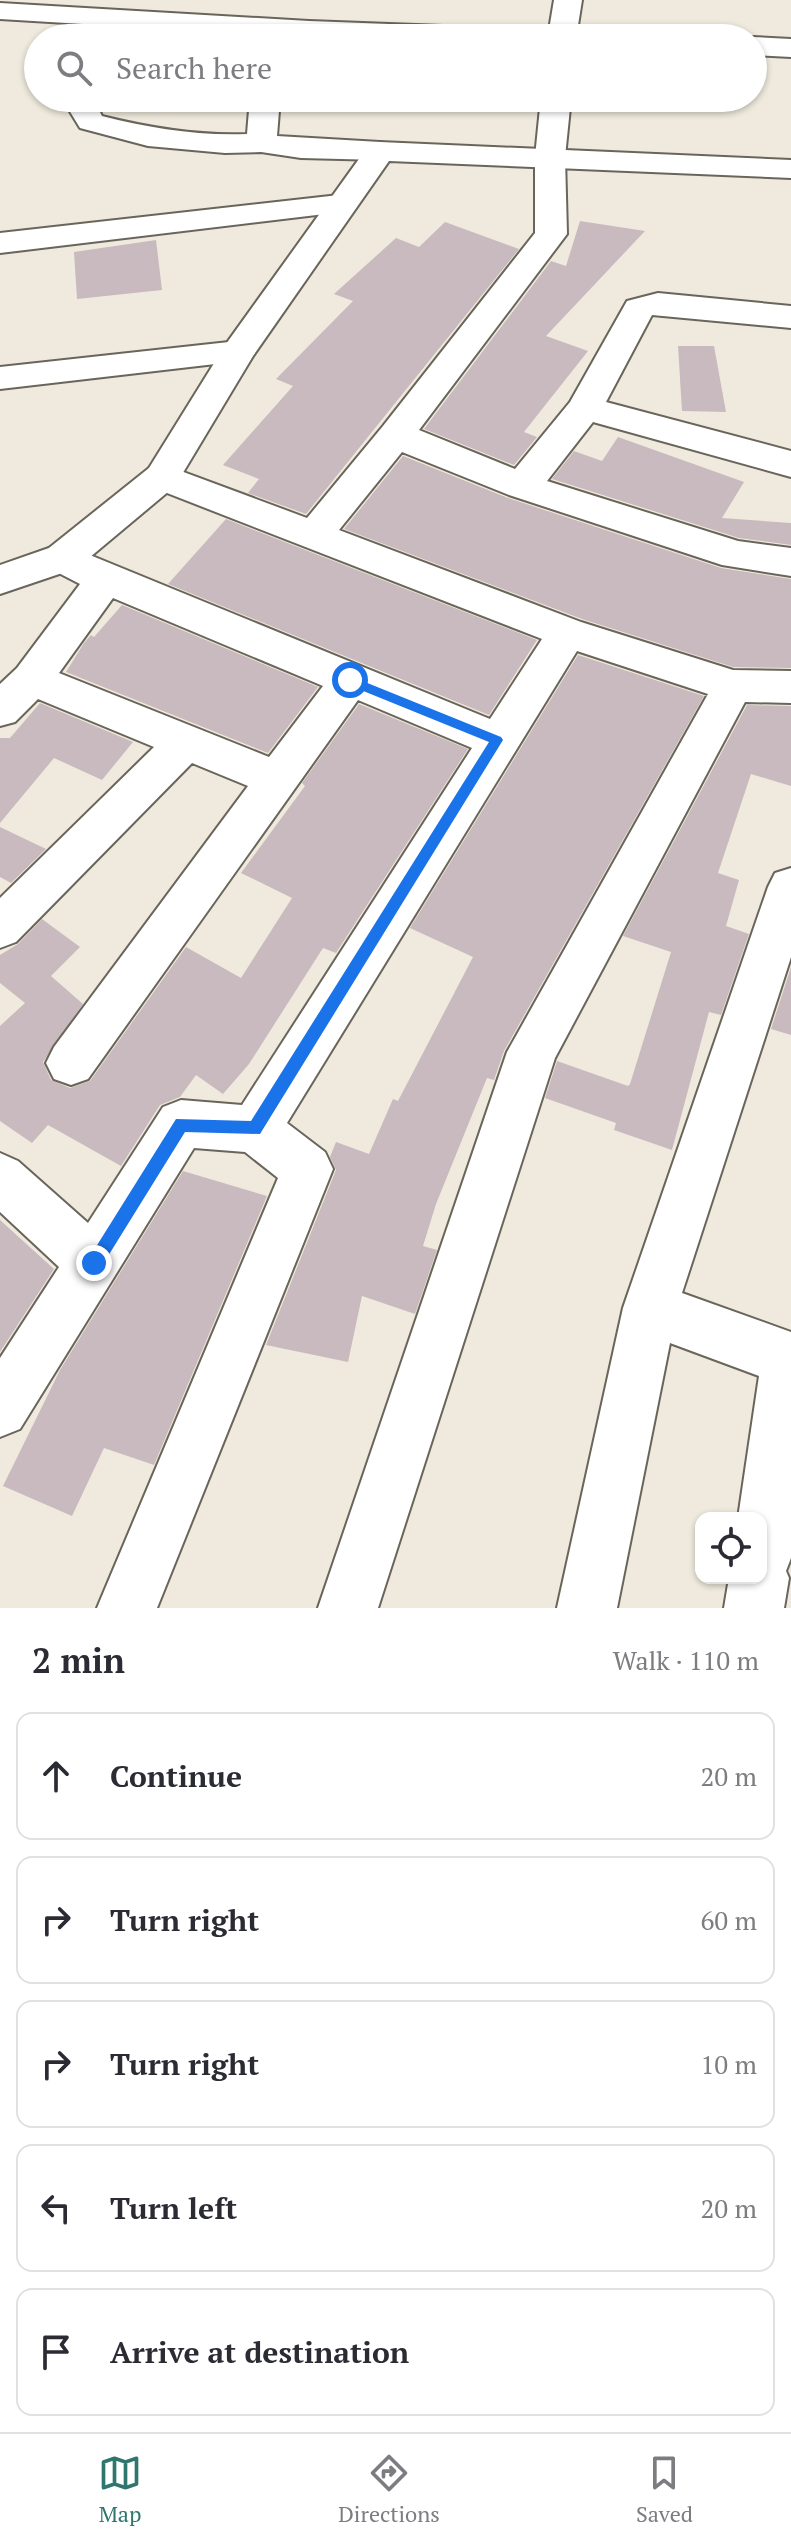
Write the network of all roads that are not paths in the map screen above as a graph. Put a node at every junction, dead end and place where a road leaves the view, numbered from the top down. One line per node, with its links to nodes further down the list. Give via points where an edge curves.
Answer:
1 (568, 0): 6 (street)
2 (0, 11): 3 (street)
3 (111, 19): 4 (street)
4 (273, 22): 5 (street)
5 (307, 24)
6 (564, 24)
7 (767, 47): 8 (street)
8 (791, 48)
9 (85, 112): 12 (street, via 91,122 148,137)
10 (264, 112): 12 (street)
11 (555, 112): 14 (street)
12 (261, 143): 13 (street)
13 (380, 151): 14 (street); 16 (street)
14 (550, 157): 15 (street); 22 (street, via 551,234)
15 (791, 169)
16 (339, 204): 17 (street); 19 (street)
17 (0, 243)
18 (791, 317): 21 (street, via 658,303 639,308)
19 (238, 352): 20 (street); 24 (street)
20 (0, 378)
21 (585, 408): 23 (street); 25 (street)
22 (396, 435): 25 (street); 26 (street)
23 (791, 464)
24 (162, 477): 26 (street); 27 (street)
25 (522, 486): 28 (street, via 736,555)
26 (314, 535): 31 (street)
27 (63, 558): 29 (street); 30 (street)
28 (791, 562)
29 (105, 579): 32 (street); 33 (street)
30 (0, 580)
31 (567, 633): 34 (street); 37 (street)
32 (32, 679): 36 (street); 38 (street)
33 (350, 680): 37 (street); 39 (street)
34 (733, 686): 35 (street); 52 (street, via 532,1052)
35 (791, 687)
36 (0, 710)
37 (497, 740): 43 (street)
38 (185, 743): 39 (street); 41 (street)
39 (277, 779): 42 (street)
40 (791, 887): 46 (street)
41 (0, 928)
42 (71, 1063)
43 (255, 1129): 45 (street, via 181,1124); 51 (street, via 307,1169)
44 (0, 1178): 45 (street)
45 (94, 1263): 48 (street)
46 (650, 1308): 47 (street); 53 (street)
47 (790, 1360): 49 (street)
48 (0, 1409)
49 (767, 1519)
50 (758, 1584): 54 (street)
51 (127, 1608)
52 (348, 1608)
53 (587, 1608)
54 (754, 1608)

